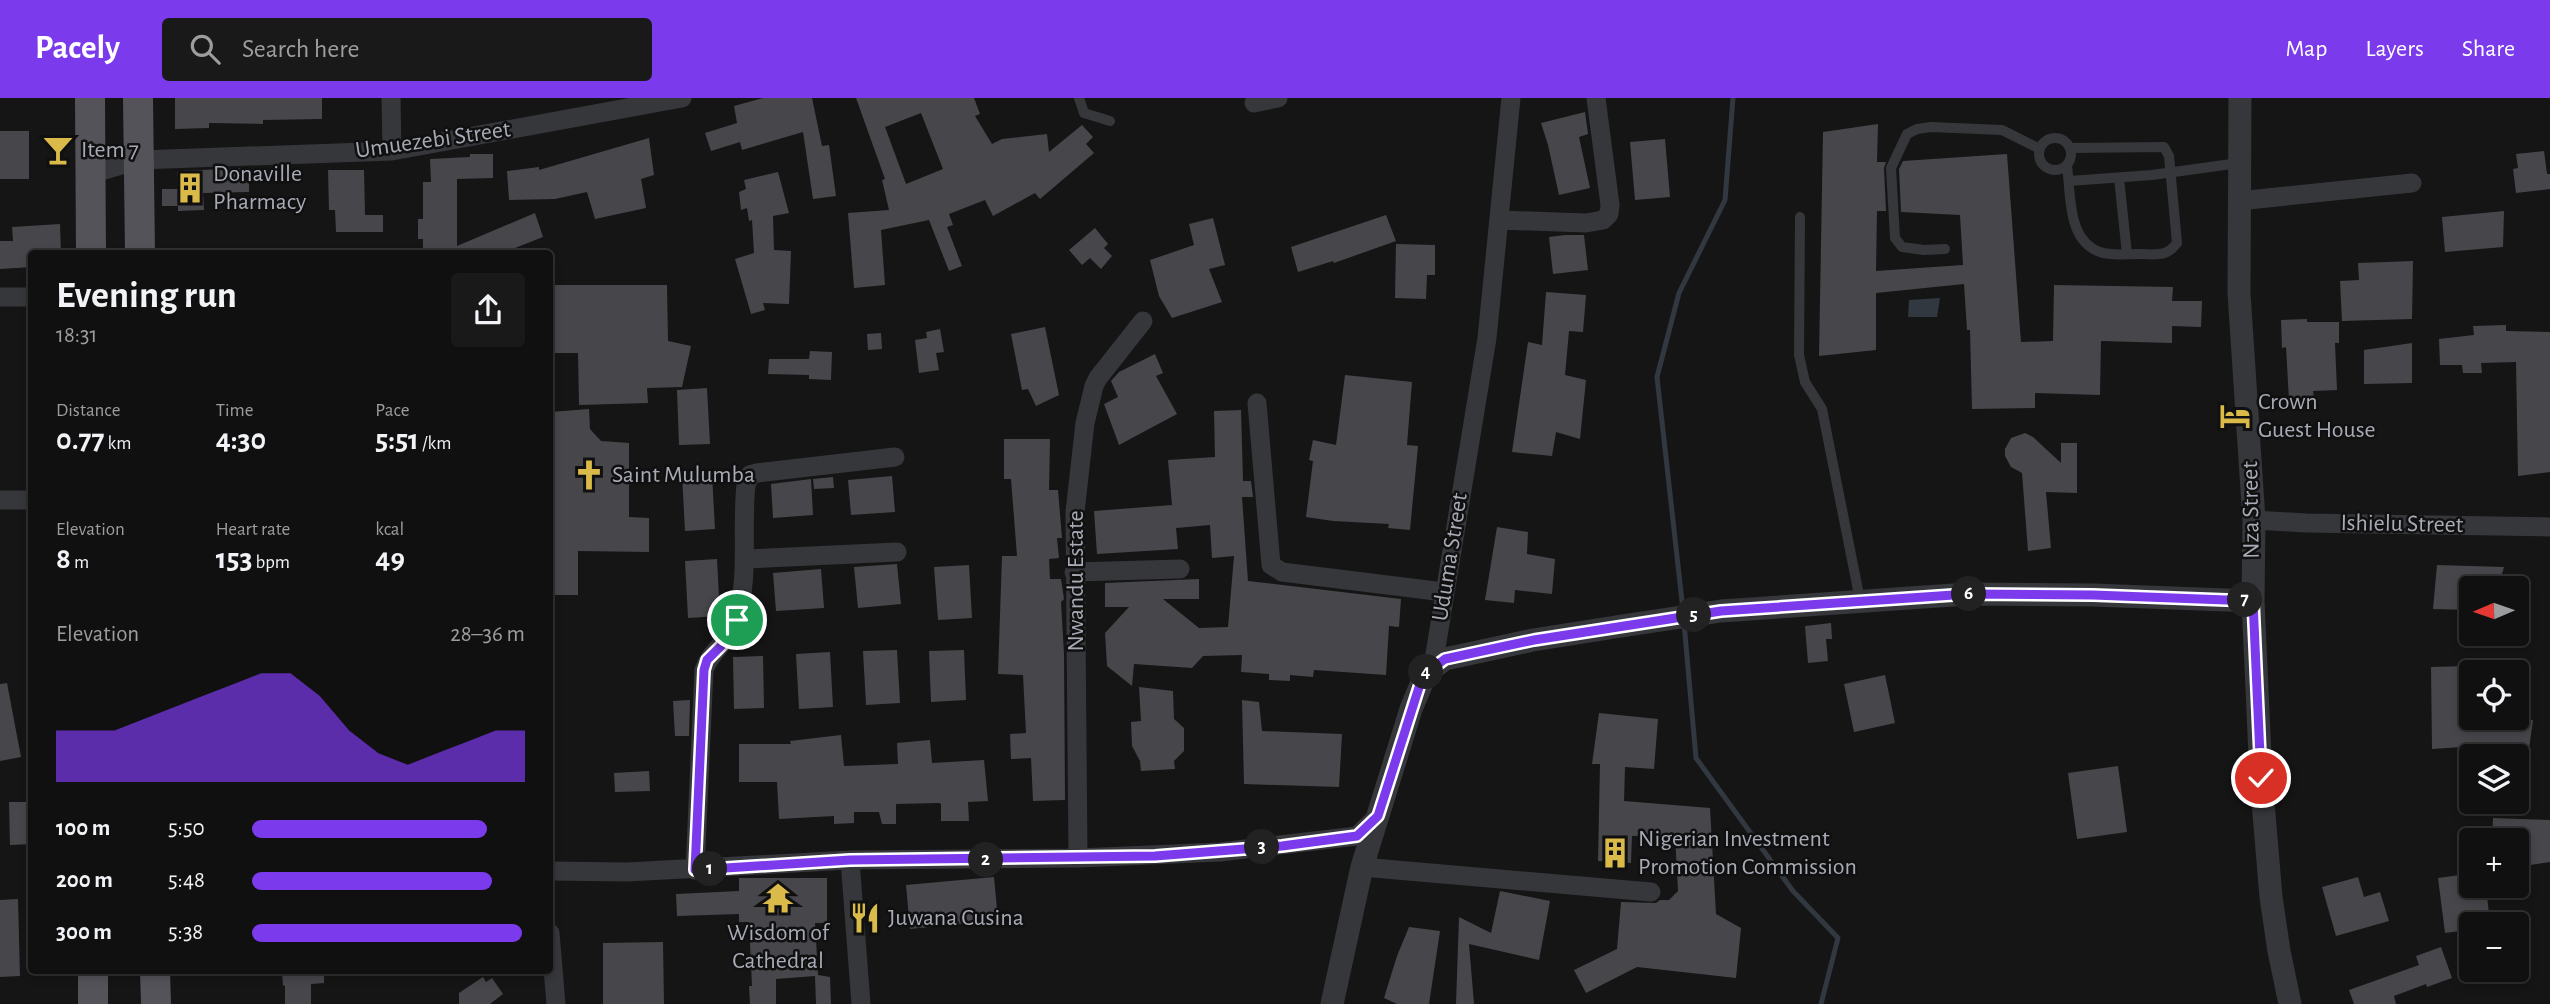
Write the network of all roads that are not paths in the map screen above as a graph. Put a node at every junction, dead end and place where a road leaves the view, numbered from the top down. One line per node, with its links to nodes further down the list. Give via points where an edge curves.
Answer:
1 (90, 98): 19 (main road)
2 (138, 98): 15 (main road)
3 (391, 98): 14 (street)
4 (682, 98): 14 (street, Umuezebi Street)
5 (1079, 98): 11 (lane, via 1084,113)
6 (1278, 98): 10 (street)
7 (1511, 98): 25 (street, Uduma Street)
8 (1595, 98): 25 (street, via 1609,214 1604,220 1586,223)
9 (2240, 98): 16 (street, Nza Street)
10 (1254, 103)
11 (1111, 121)
12 (2070, 148): 13 (lane, via 2054,138); 17 (lane); 18 (lane, via 2158,146 2168,152)
13 (2040, 149): 17 (lane, via 2040,161 2049,170); 26 (lane, via 2002,130 1931,127 1907,134 1891,168 1895,238 1902,247)
14 (392, 151): 15 (street, Umuezebi Street)
15 (139, 160): 19 (street, Umuezebi Street); 28 (main road)
16 (2239, 163): 18 (lane); 23 (street, Nza Street)
17 (2067, 166): 21 (lane)
18 (2171, 172): 20 (lane); 29 (lane, via 2177,243 2161,254)
19 (91, 174): 27 (main road)
20 (2119, 178): 21 (lane); 29 (lane)
21 (2069, 181): 29 (lane, via 2080,238 2102,253)
22 (2412, 183): 23 (street)
23 (2238, 201): 37 (street, Nza Street, via 2239,293)
24 (1800, 217): 44 (lane, via 1799,355 1805,382 1822,410)
25 (1500, 220): 43 (street, Uduma Street, via 1487,338)
26 (1945, 249)
27 (91, 250)
28 (140, 250)
29 (2127, 254)
30 (0, 297): 31 (street)
31 (28, 297)
32 (1143, 321): 42 (street, Nwandu Estate, via 1094,386 1075,512)
33 (1257, 403): 43 (street, via 1271,565 1282,572)
34 (895, 457): 40 (street, via 750,475 744,500)
35 (0, 500): 36 (street)
36 (28, 500)
37 (2254, 520): 38 (street, Ishielu Street); 45 (street, Nza Street)
38 (2550, 527)
39 (897, 552): 40 (street)
40 (746, 559): 51 (street, via 737,620 704,670)
41 (1180, 569): 42 (street)
42 (1074, 572): 48 (street, Nwandu Estate)
43 (1444, 592): 46 (street, Uduma Street)
44 (1860, 600): 45 (street, via 1968,594); 46 (street, via 1721,611 1534,640 1445,659)
45 (2253, 601): 62 (street, Nza Street, via 2270,884)
46 (1433, 666): 47 (street, Uduma Street, via 1421,681)
47 (1378, 816): 48 (street, via 1357,836 1220,852); 50 (street, Uduma Street)
48 (1078, 858): 49 (street)
49 (850, 860): 51 (street); 60 (street)
50 (1362, 867): 53 (street); 61 (street, Uduma Street)
51 (695, 870): 52 (street)
52 (553, 871)
53 (1651, 892)
54 (553, 968): 59 (street)
55 (93, 974): 57 (main road)
56 (155, 974): 58 (main road)
57 (93, 1004)
58 (156, 1004)
59 (556, 1004)
60 (861, 1004)
61 (1332, 1004)
62 (2290, 1004)

